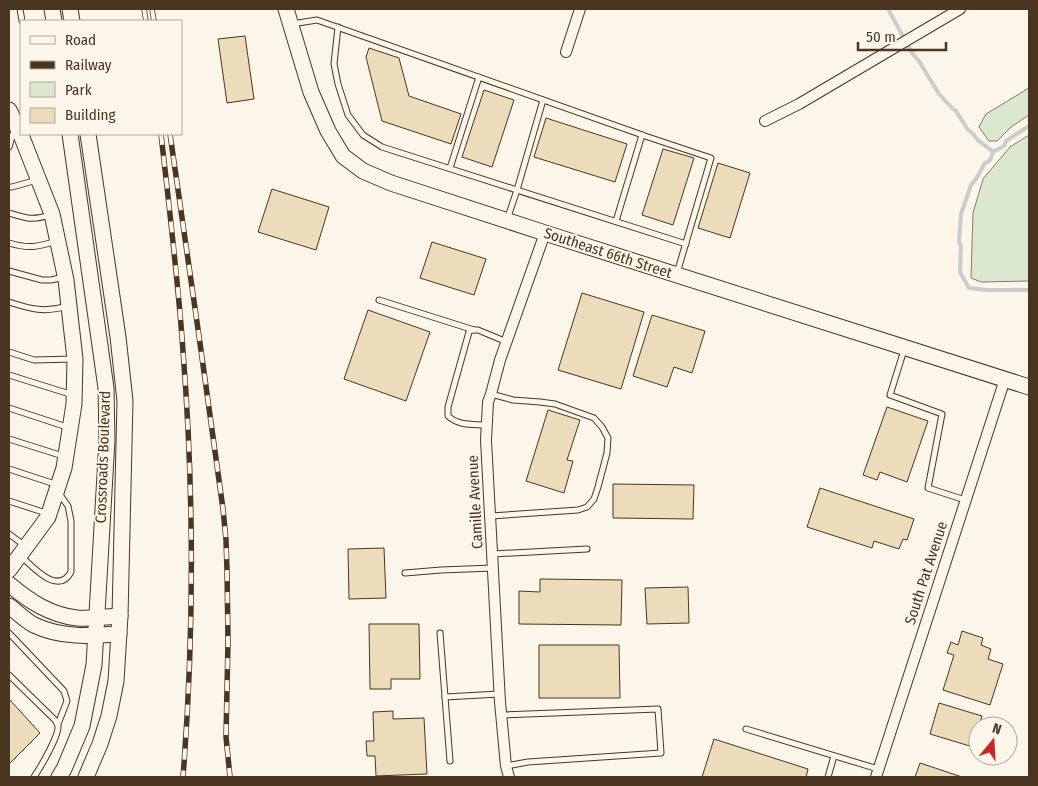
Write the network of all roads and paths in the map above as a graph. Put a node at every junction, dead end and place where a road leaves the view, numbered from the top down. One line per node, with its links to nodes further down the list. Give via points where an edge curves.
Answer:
1 (286, 9): 4 (street, Southeast 66th Street)
2 (580, 9): 6 (street)
3 (960, 9): 10 (street)
4 (291, 24): 5 (lane, via 317,20); 23 (street, Southeast 66th Street, via 311,92 343,156 363,171 391,183)
5 (338, 27): 7 (lane); 17 (lane, via 334,64 338,84 348,114 363,135 382,147)
6 (566, 52)
7 (478, 77): 8 (lane); 17 (lane)
8 (543, 100): 15 (lane); 20 (lane)
9 (9, 110): 11 (street)
10 (765, 121)
11 (20, 131): 16 (lane)
12 (22, 135): 18 (street)
13 (70, 135): 66 (street, Crossroads Boulevard, via 106,388 107,440)
14 (88, 135): 65 (street, Crossroads Boulevard, via 125,401)
15 (642, 135): 24 (lane); 28 (lane, via 711,158)
16 (9, 147)
17 (450, 168): 20 (lane)
18 (39, 180): 19 (lane); 22 (street)
19 (9, 187)
20 (517, 190): 23 (lane); 24 (lane)
21 (9, 213): 22 (lane, via 34,219)
22 (52, 214): 26 (street)
23 (507, 220): 25 (street, Southeast 66th Street)
24 (616, 221): 28 (lane)
25 (545, 233): 30 (street, Southeast 66th Street); 36 (street, Camille Avenue)
26 (58, 240): 27 (lane, via 30,247); 31 (street)
27 (9, 243)
28 (686, 244): 30 (lane)
29 (9, 271): 31 (lane, via 42,280)
30 (676, 274): 37 (street, Southeast 66th Street)
31 (65, 276): 34 (street)
32 (379, 300): 35 (lane)
33 (9, 302): 34 (lane, via 36,310)
34 (69, 305): 39 (street)
35 (474, 330): 36 (lane); 46 (lane, via 469,332 448,416 461,424)
36 (507, 342): 43 (street, Camille Avenue)
37 (904, 347): 41 (street, Southeast 66th Street); 52 (lane, via 890,395 942,414 928,488)
38 (9, 352): 39 (lane, via 34,360)
39 (75, 359): 44 (street)
40 (9, 375): 44 (lane)
41 (1005, 379): 42 (street, Southeast 66th Street); 52 (street, South Pat Avenue)
42 (1029, 387)
43 (490, 394): 46 (street, Camille Avenue); 55 (lane, via 555,404 594,418 608,438 598,487 587,507)
44 (74, 396): 47 (street)
45 (9, 408): 47 (lane)
46 (487, 425): 55 (street, Camille Avenue)
47 (70, 428): 49 (street)
48 (9, 439): 49 (lane)
49 (66, 457): 51 (street)
50 (9, 469): 51 (lane)
51 (57, 488): 54 (street); 58 (lane, via 68,506 71,520 71,572 62,582 55,582 46,578)
52 (965, 500): 80 (street, South Pat Avenue)
53 (9, 501): 54 (lane)
54 (49, 513): 58 (street)
55 (491, 516): 59 (street, Camille Avenue)
56 (9, 534): 58 (lane)
57 (587, 549): 59 (lane)
58 (23, 551): 61 (street)
59 (493, 554): 60 (street, Camille Avenue)
60 (493, 568): 62 (lane); 72 (street, Camille Avenue)
61 (9, 570)
62 (405, 573)
63 (9, 584): 66 (street, via 41,608 78,618)
64 (9, 606): 70 (street, via 33,624 53,632)
65 (120, 616): 66 (street); 69 (street, Crossroads Boulevard)
66 (96, 617): 70 (street, Crossroads Boulevard)
67 (9, 632): 75 (lane, via 64,691 67,701)
68 (440, 633): 73 (lane)
69 (119, 634): 70 (street); 83 (street, Crossroads Boulevard, via 116,681 109,716)
70 (95, 636): 82 (street, Crossroads Boulevard, via 94,665 82,726)
71 (9, 675): 75 (lane)
72 (500, 694): 73 (lane); 74 (street, Camille Avenue)
73 (445, 697): 78 (lane)
74 (501, 715): 79 (street, Camille Avenue); 79 (lane, via 658,709 661,753)
75 (58, 724): 81 (lane, via 42,766)
76 (746, 729): 77 (lane)
77 (834, 756): 80 (lane); 85 (lane)
78 (450, 761)
79 (506, 766): 84 (street, Camille Avenue)
80 (877, 773)
81 (34, 777)
82 (59, 777)
83 (86, 777)
84 (509, 777)
85 (828, 777)

